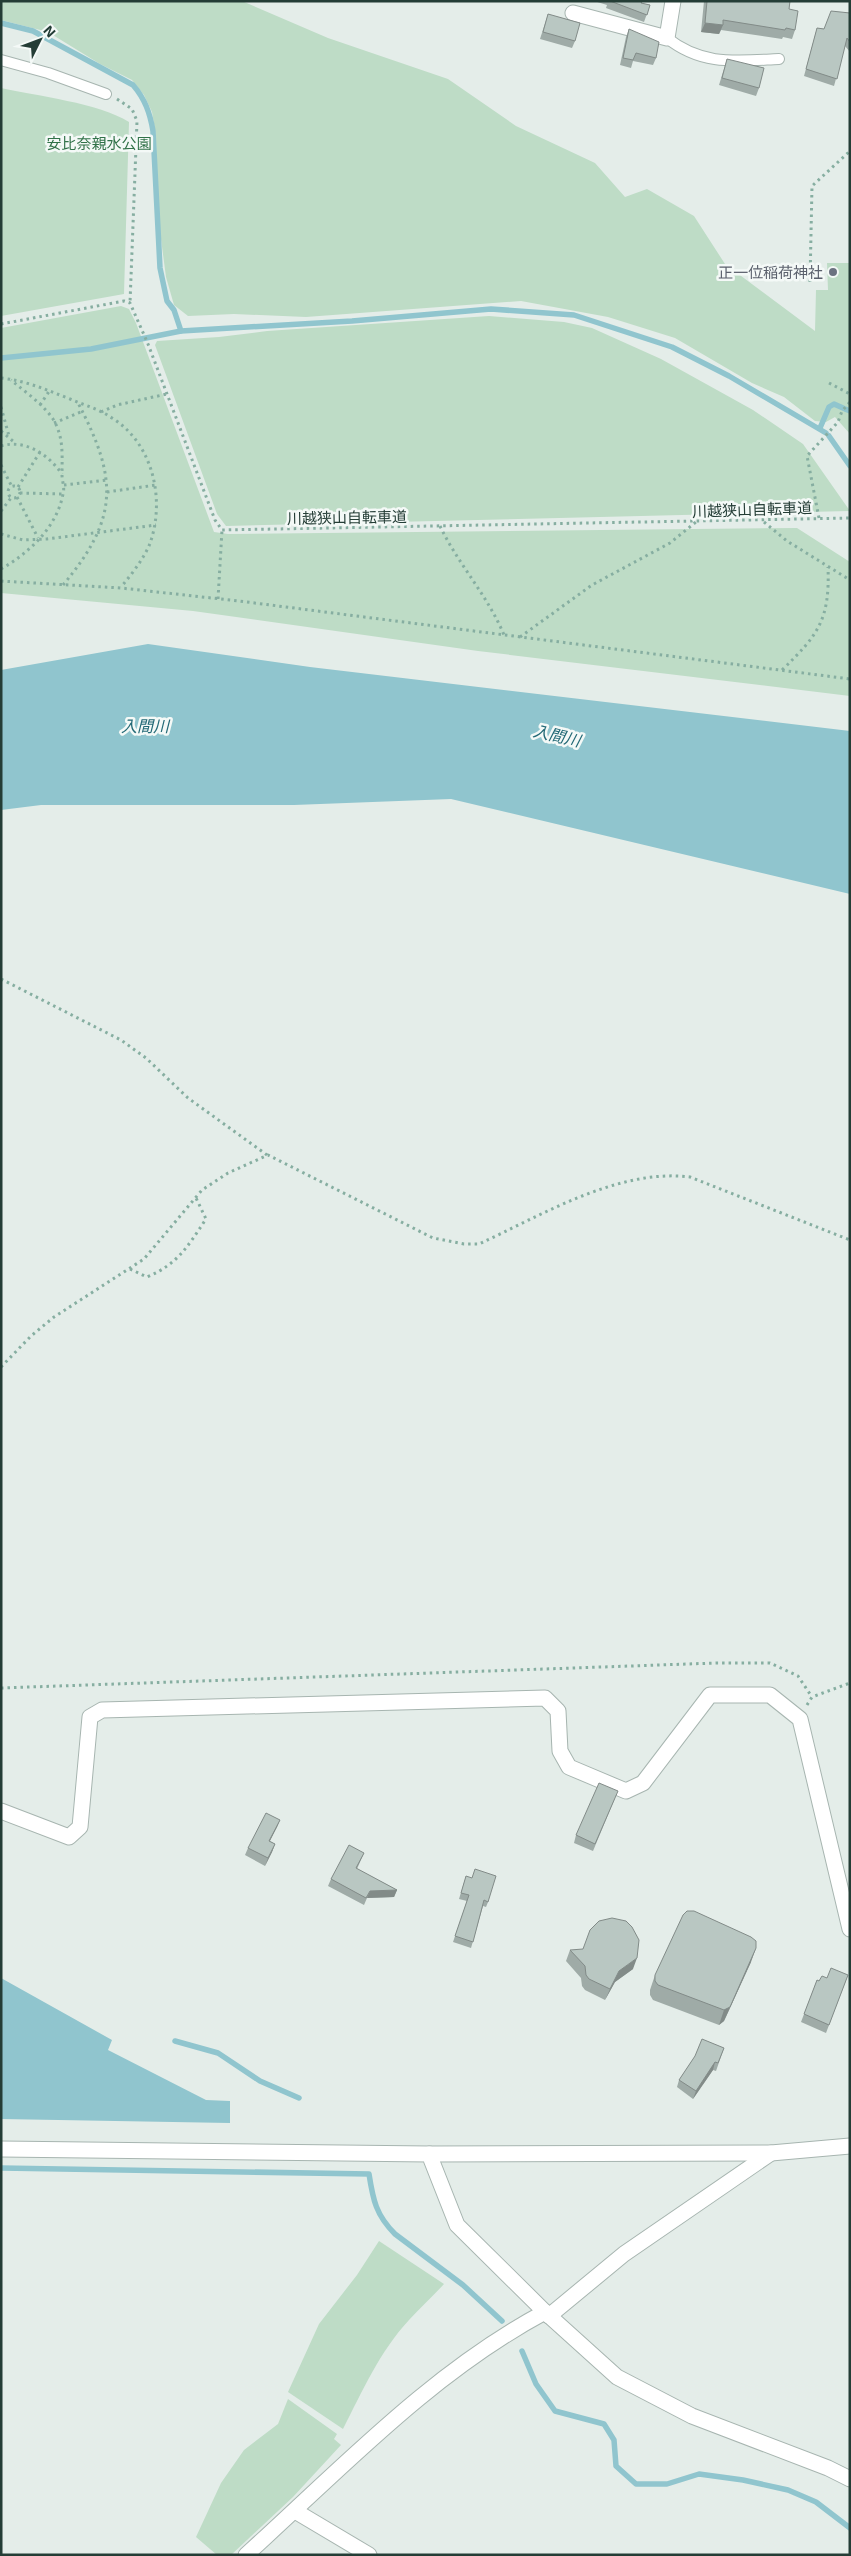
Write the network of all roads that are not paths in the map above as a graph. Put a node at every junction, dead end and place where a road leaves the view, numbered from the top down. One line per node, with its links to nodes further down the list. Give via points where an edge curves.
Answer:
1 (673, 1): 3 (street)
2 (573, 13): 3 (street)
3 (667, 38): 4 (lane, via 683,50 712,59)
4 (779, 59)
5 (1, 60): 6 (lane)
6 (106, 94)
7 (1, 1811): 8 (street, via 69,1837 80,1827 90,1717 102,1710 545,1698 558,1711 560,1751 569,1768 626,1791 643,1783 710,1695 770,1695 800,1719)
8 (850, 1929)
9 (850, 2146): 11 (street)
10 (1, 2149): 12 (street)
11 (771, 2153): 12 (street); 13 (street, via 624,2254)
12 (429, 2154): 13 (street, via 457,2225)
13 (547, 2314): 14 (street, via 617,2377 692,2416); 15 (street, via 484,2349 431,2389)
14 (850, 2479)
15 (295, 2511): 16 (street); 17 (street)
16 (246, 2555)
17 (369, 2555)

